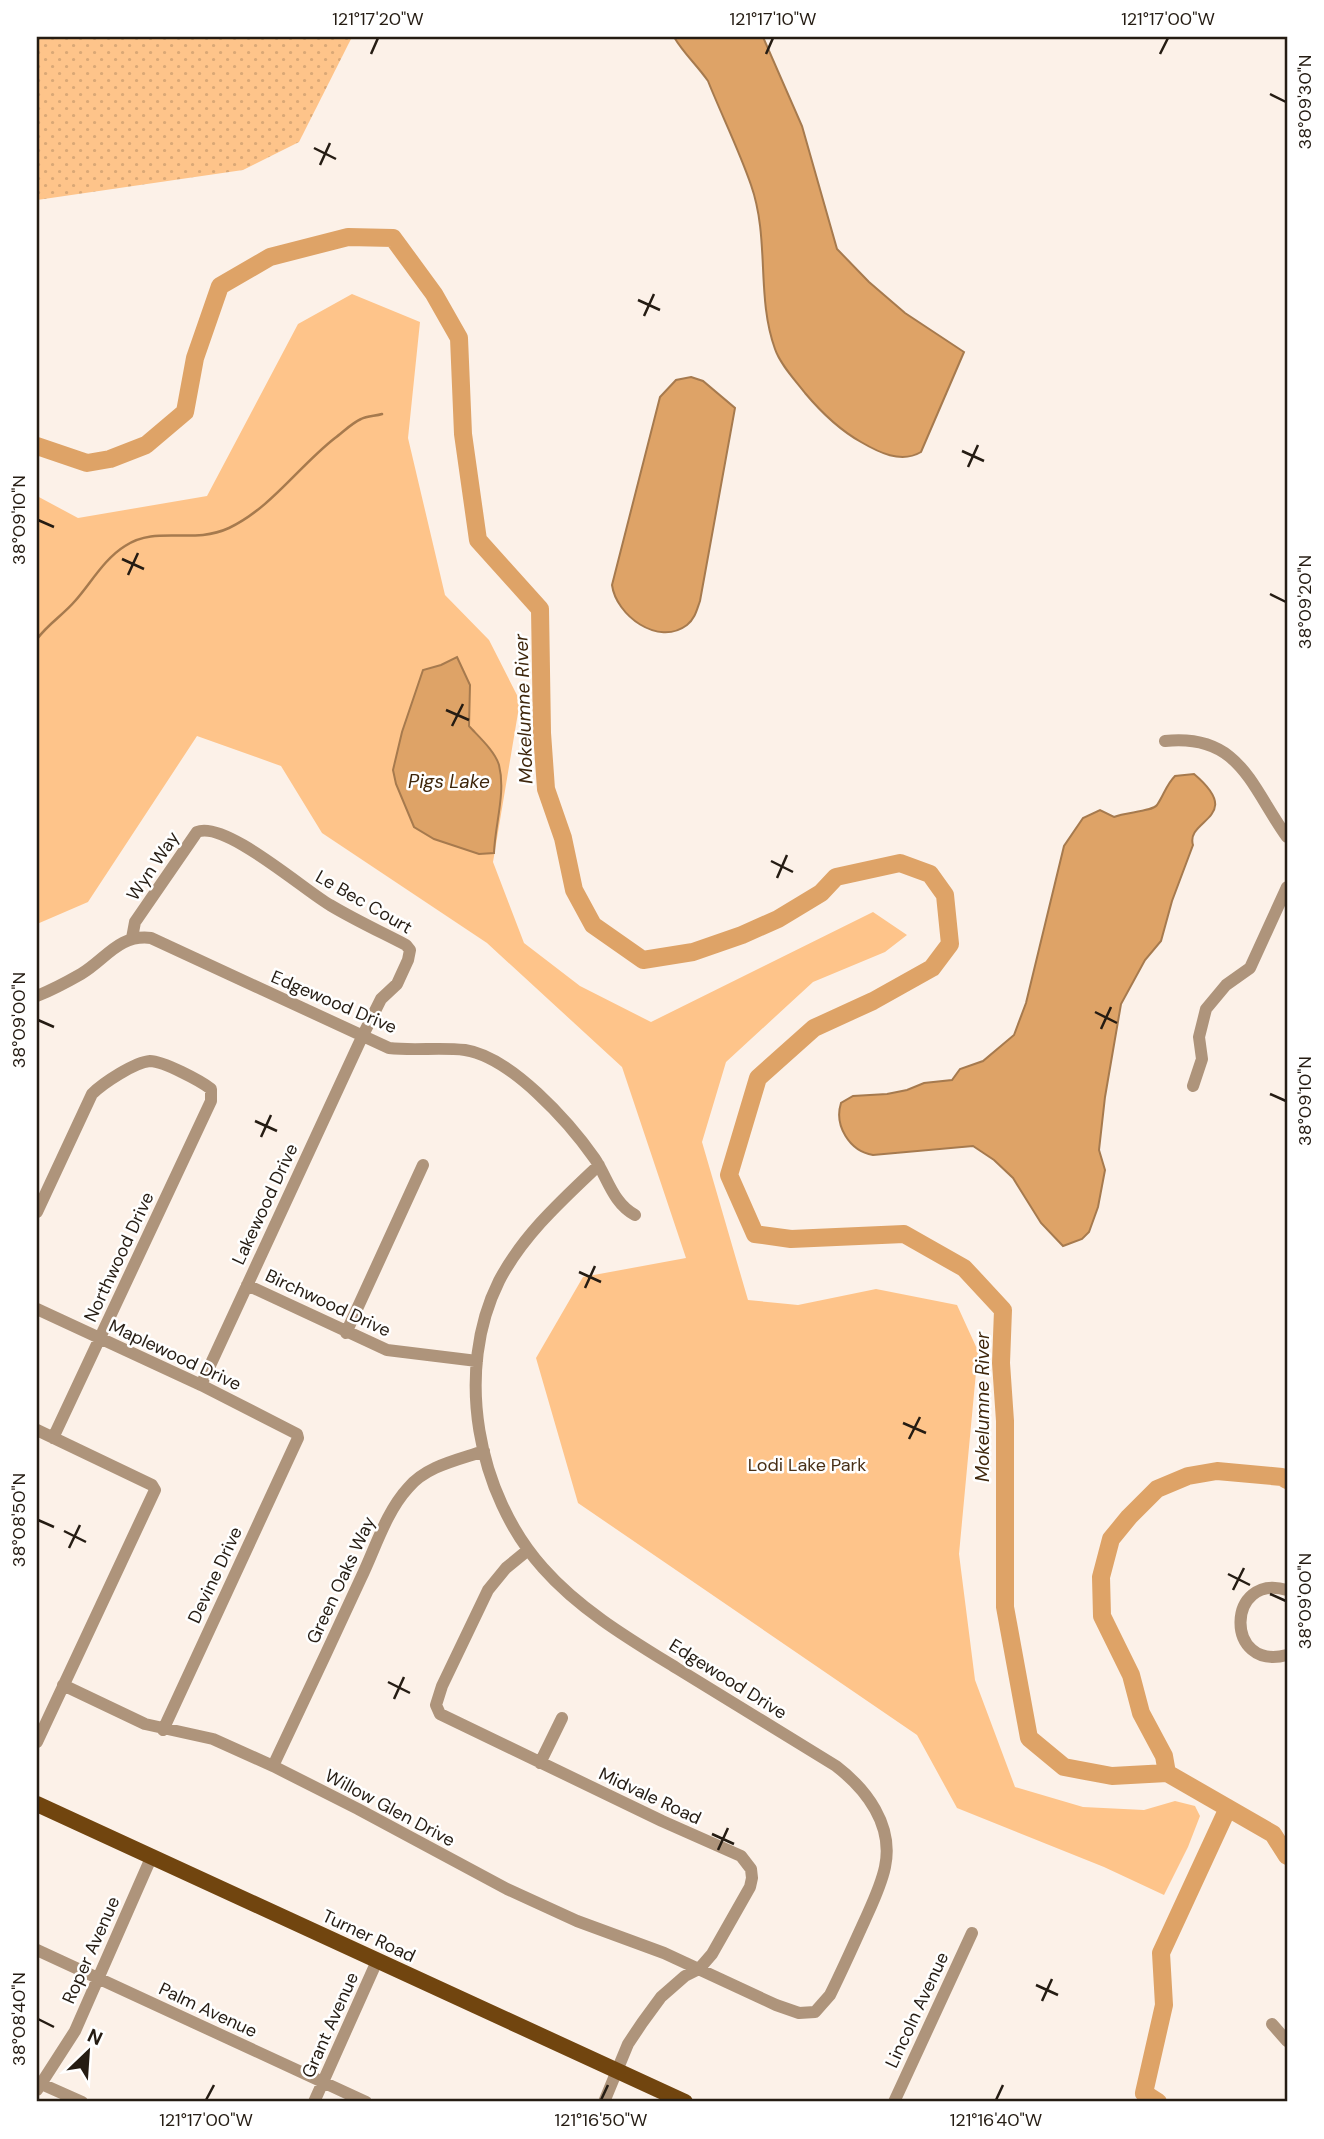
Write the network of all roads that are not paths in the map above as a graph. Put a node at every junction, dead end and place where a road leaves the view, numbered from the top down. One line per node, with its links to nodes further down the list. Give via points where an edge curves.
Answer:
1 (1166, 741): 3 (street, via 1204,743 1238,762)
2 (215, 833): 5 (street, Wyn Way, via 197,832 135,922); 7 (street, Le Bec Court, via 274,863 330,905 407,945 408,960 397,984 381,999)
3 (1287, 837)
4 (1287, 887): 8 (street, via 1250,968 1226,985 1206,1009 1199,1037 1202,1059)
5 (132, 937): 6 (street, via 81,974); 7 (street, Edgewood Drive, via 151,938)
6 (37, 996)
7 (362, 1037): 10 (street, Edgewood Drive, via 389,1048 465,1050 502,1064 581,1139); 13 (street, Lakewood Drive)
8 (1193, 1086)
9 (423, 1165): 15 (street)
10 (599, 1165): 12 (street, Edgewood Drive, via 618,1202); 17 (street, Edgewood Drive, via 554,1207 499,1281 486,1312)
11 (37, 1212): 16 (street, Northwood Drive, via 92,1094 101,1085 150,1061 211,1089 211,1101)
12 (635, 1215)
13 (247, 1285): 15 (street, Birchwood Drive); 18 (street, Lakewood Drive)
14 (37, 1309): 16 (street, Maplewood Drive)
15 (346, 1333): 17 (street, Birchwood Drive, via 387,1350)
16 (100, 1338): 18 (street, Maplewood Drive); 21 (street, Northwood Drive)
17 (478, 1361): 22 (street, Edgewood Drive)
18 (201, 1385): 20 (street, Maplewood Drive)
19 (37, 1430): 21 (street)
20 (297, 1434): 28 (street, Devine Drive)
21 (53, 1438): 26 (street, via 155,1490)
22 (484, 1451): 23 (street, Edgewood Drive, via 492,1481); 31 (street, Green Oaks Way, via 441,1465 408,1488 381,1535)
23 (528, 1550): 30 (street, Midvale Road, via 488,1590 436,1705 445,1718); 37 (street, Edgewood Drive, via 564,1589 620,1633 836,1766 853,1779 878,1814 887,1853 876,1897 830,1995 815,2012 799,2013 776,2005)
24 (1287, 1590): 25 (street, via 1264,1589 1252,1595 1240,1617 1240,1630 1254,1651 1276,1658)
25 (1287, 1655)
26 (63, 1685): 28 (street, Willow Glen Drive); 29 (street)
27 (562, 1718): 30 (street)
28 (163, 1730): 31 (street, Willow Glen Drive, via 213,1740)
29 (37, 1742)
30 (540, 1763): 37 (street, Midvale Road, via 747,1862 750,1888)
31 (273, 1766): 37 (street, Willow Glen Drive, via 507,1889)
32 (37, 1804): 33 (main road, Turner Road)
33 (151, 1858): 36 (main road, Turner Road); 38 (street, Roper Avenue)
34 (972, 1933): 49 (street, Lincoln Avenue)
35 (37, 1950): 38 (street, Palm Avenue)
36 (377, 1961): 41 (main road, Turner Road); 42 (street, Grant Avenue)
37 (699, 1969): 41 (street, via 661,1997 628,2044)
38 (98, 1978): 42 (street, Palm Avenue); 43 (street, Roper Avenue, via 75,2031)
39 (1272, 2024): 40 (street)
40 (1287, 2041)
41 (618, 2071): 47 (street); 48 (main road, Turner Road)
42 (323, 2083): 45 (street, Grant Avenue); 46 (street, Palm Avenue)
43 (38, 2085): 44 (street)
44 (82, 2102)
45 (314, 2102)
46 (366, 2102)
47 (604, 2102)
48 (685, 2102)
49 (894, 2102)

